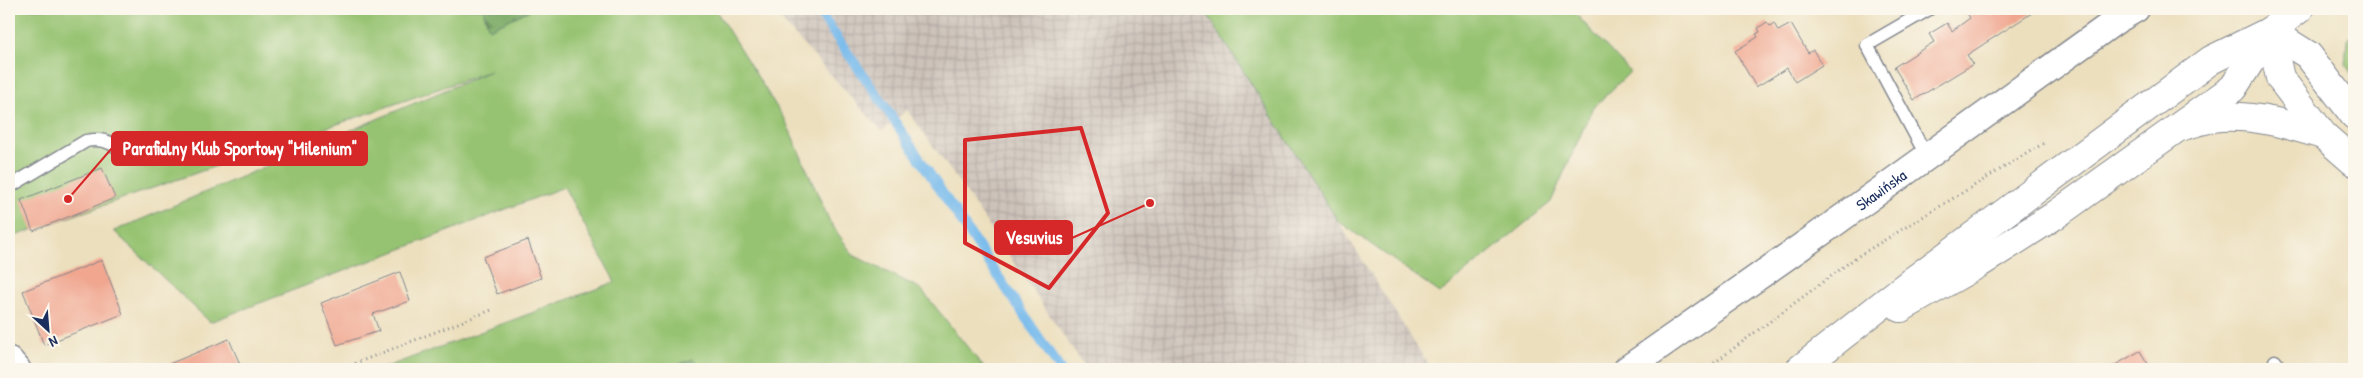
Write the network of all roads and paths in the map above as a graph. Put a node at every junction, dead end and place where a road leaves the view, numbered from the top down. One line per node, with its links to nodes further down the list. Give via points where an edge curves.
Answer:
1 (1929, 9): 10 (lane, via 1867,45)
2 (2136, 9): 10 (street, Skawińska)
3 (2299, 9): 4 (main road)
4 (2270, 30): 5 (main road, via 2308,55); 6 (main road, via 2233,88); 7 (main road, via 2280,78); 14 (main road, via 2210,60 1911,282)
5 (2354, 115)
6 (2180, 126): 7 (main road, via 2220,117 2244,117 2274,120); 14 (main road, via 2054,216)
7 (2323, 135): 11 (main road)
8 (2047, 140): 19 (path, via 1855,258)
9 (124, 156): 12 (lane, via 118,147 107,142 97,139 86,141)
10 (1927, 157): 18 (street, Skawińska)
11 (2354, 162)
12 (9, 187)
13 (494, 309): 17 (path)
14 (1828, 349): 20 (main road)
15 (9, 360): 16 (street)
16 (17, 369)
17 (341, 369)
18 (1627, 369)
19 (1706, 369)
20 (1800, 369)

